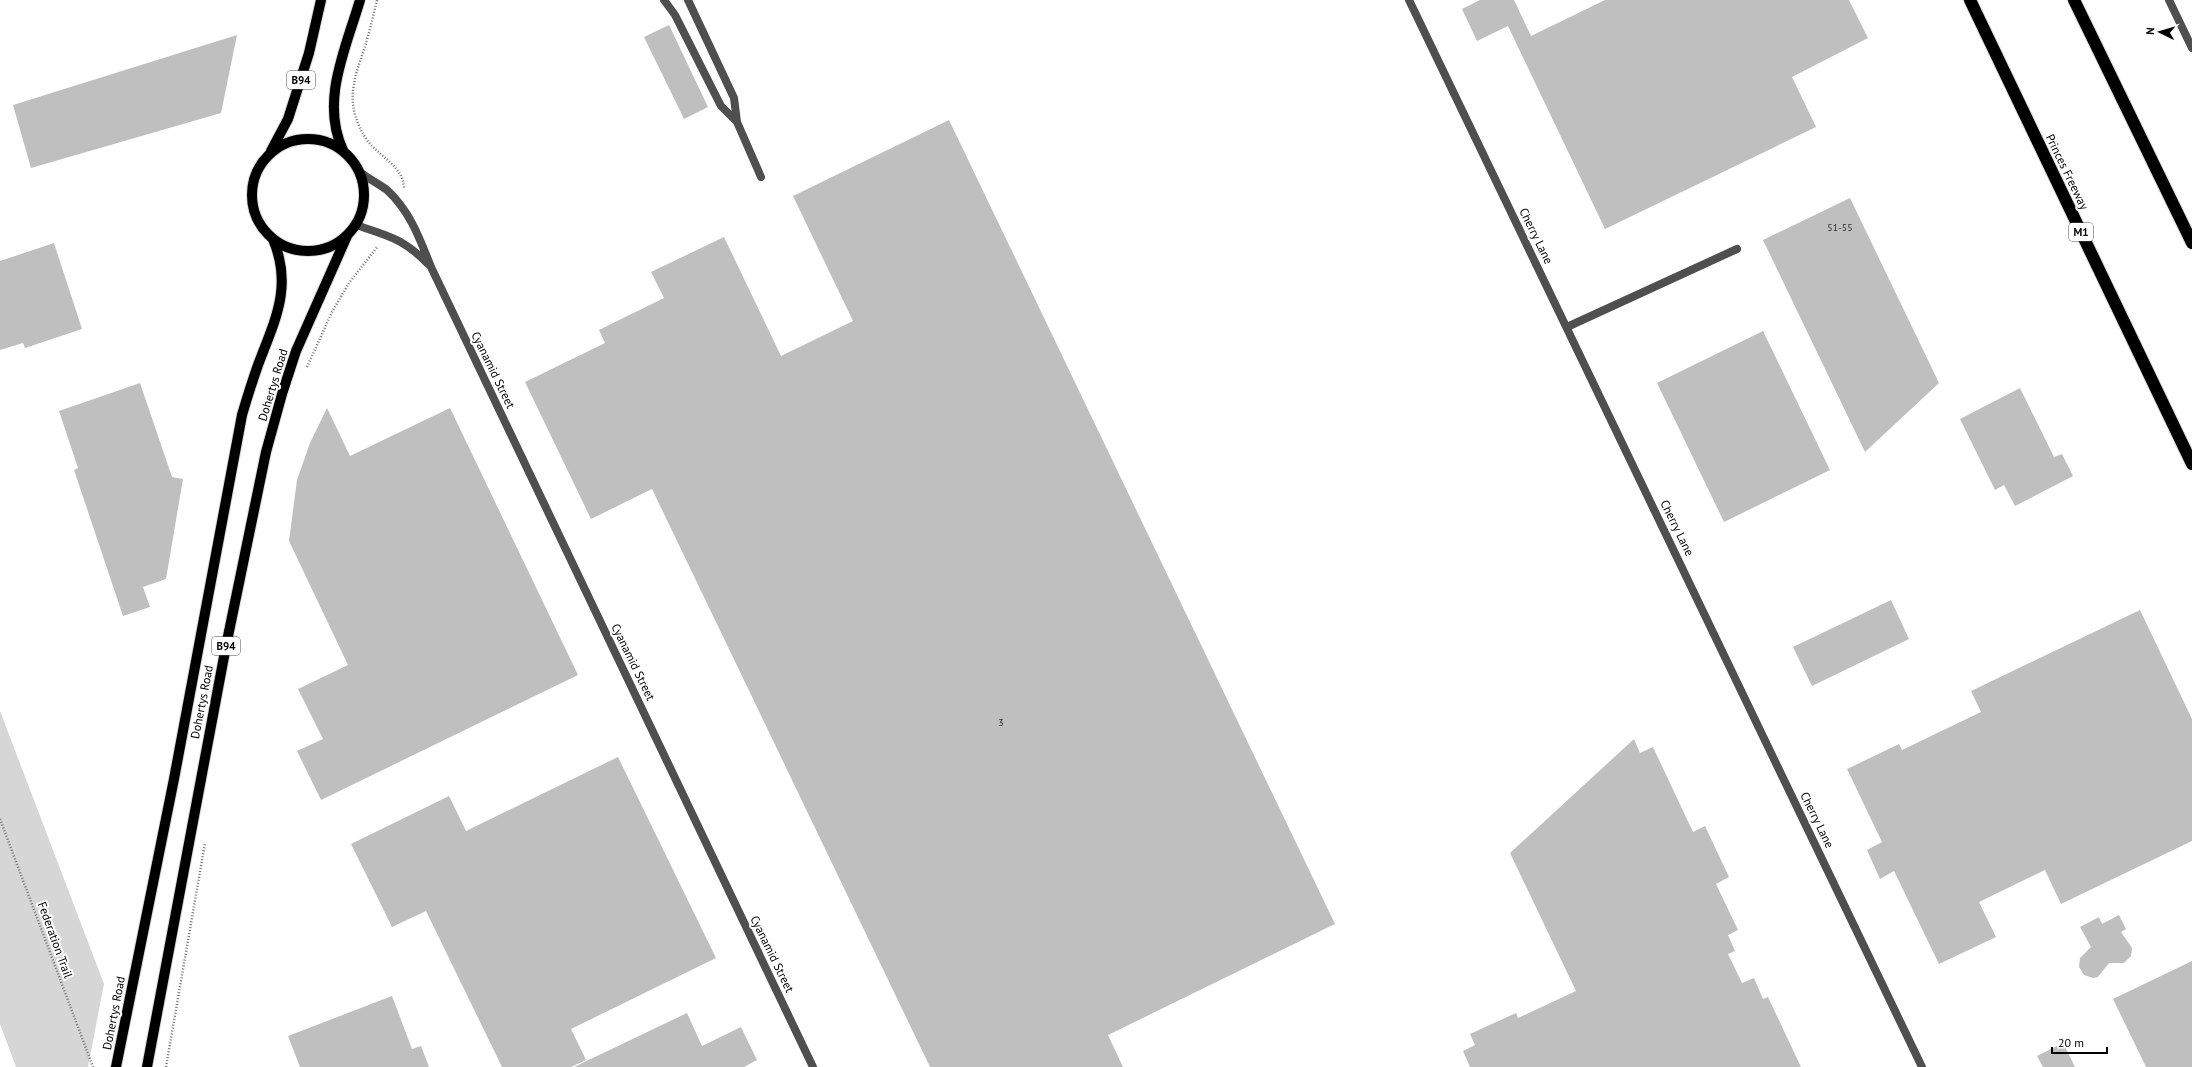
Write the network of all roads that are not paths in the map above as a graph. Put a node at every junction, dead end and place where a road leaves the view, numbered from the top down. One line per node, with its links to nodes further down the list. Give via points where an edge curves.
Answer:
1 (321, 0): 12 (main road, B94, via 309,54 288,119)
2 (360, 0): 11 (main road, B94, via 341,60 333,102 336,132)
3 (664, 0): 10 (street, via 675,15 720,106)
4 (688, 0): 10 (street, via 734,98)
5 (1409, 0): 21 (street, Cherry Lane)
6 (1970, 0): 22 (highway, Princes Freeway / M1)
7 (2074, 0): 18 (highway)
8 (2169, 0): 9 (street)
9 (2192, 48)
10 (737, 122): 14 (street)
11 (343, 150): 12 (main road, via 329,142 297,139 282,145); 13 (main road, B94, via 354,160)
12 (269, 155): 17 (main road, B94, via 256,175 252,198 255,213)
13 (361, 173): 15 (main road, B94, via 365,191 363,209); 20 (street, Cyanamid Street, via 387,190 398,203 415,227)
14 (761, 177)
15 (356, 225): 16 (main road, B94); 20 (street, Cyanamid Street, via 385,234 412,248)
16 (347, 236): 17 (main road, via 334,245 302,251 287,247); 24 (main road, Dohertys Road / B94, via 296,351 266,452 226,646)
17 (273, 239): 23 (main road, Dohertys Road / B94, via 280,255 283,288 275,324 258,365 242,415 174,779)
18 (2192, 243)
19 (1737, 249): 21 (street)
20 (431, 268): 25 (street, Cyanamid Street)
21 (1567, 327): 26 (street, Cherry Lane)
22 (2192, 464)
23 (116, 1067)
24 (147, 1067)
25 (813, 1067)
26 (1922, 1067)

